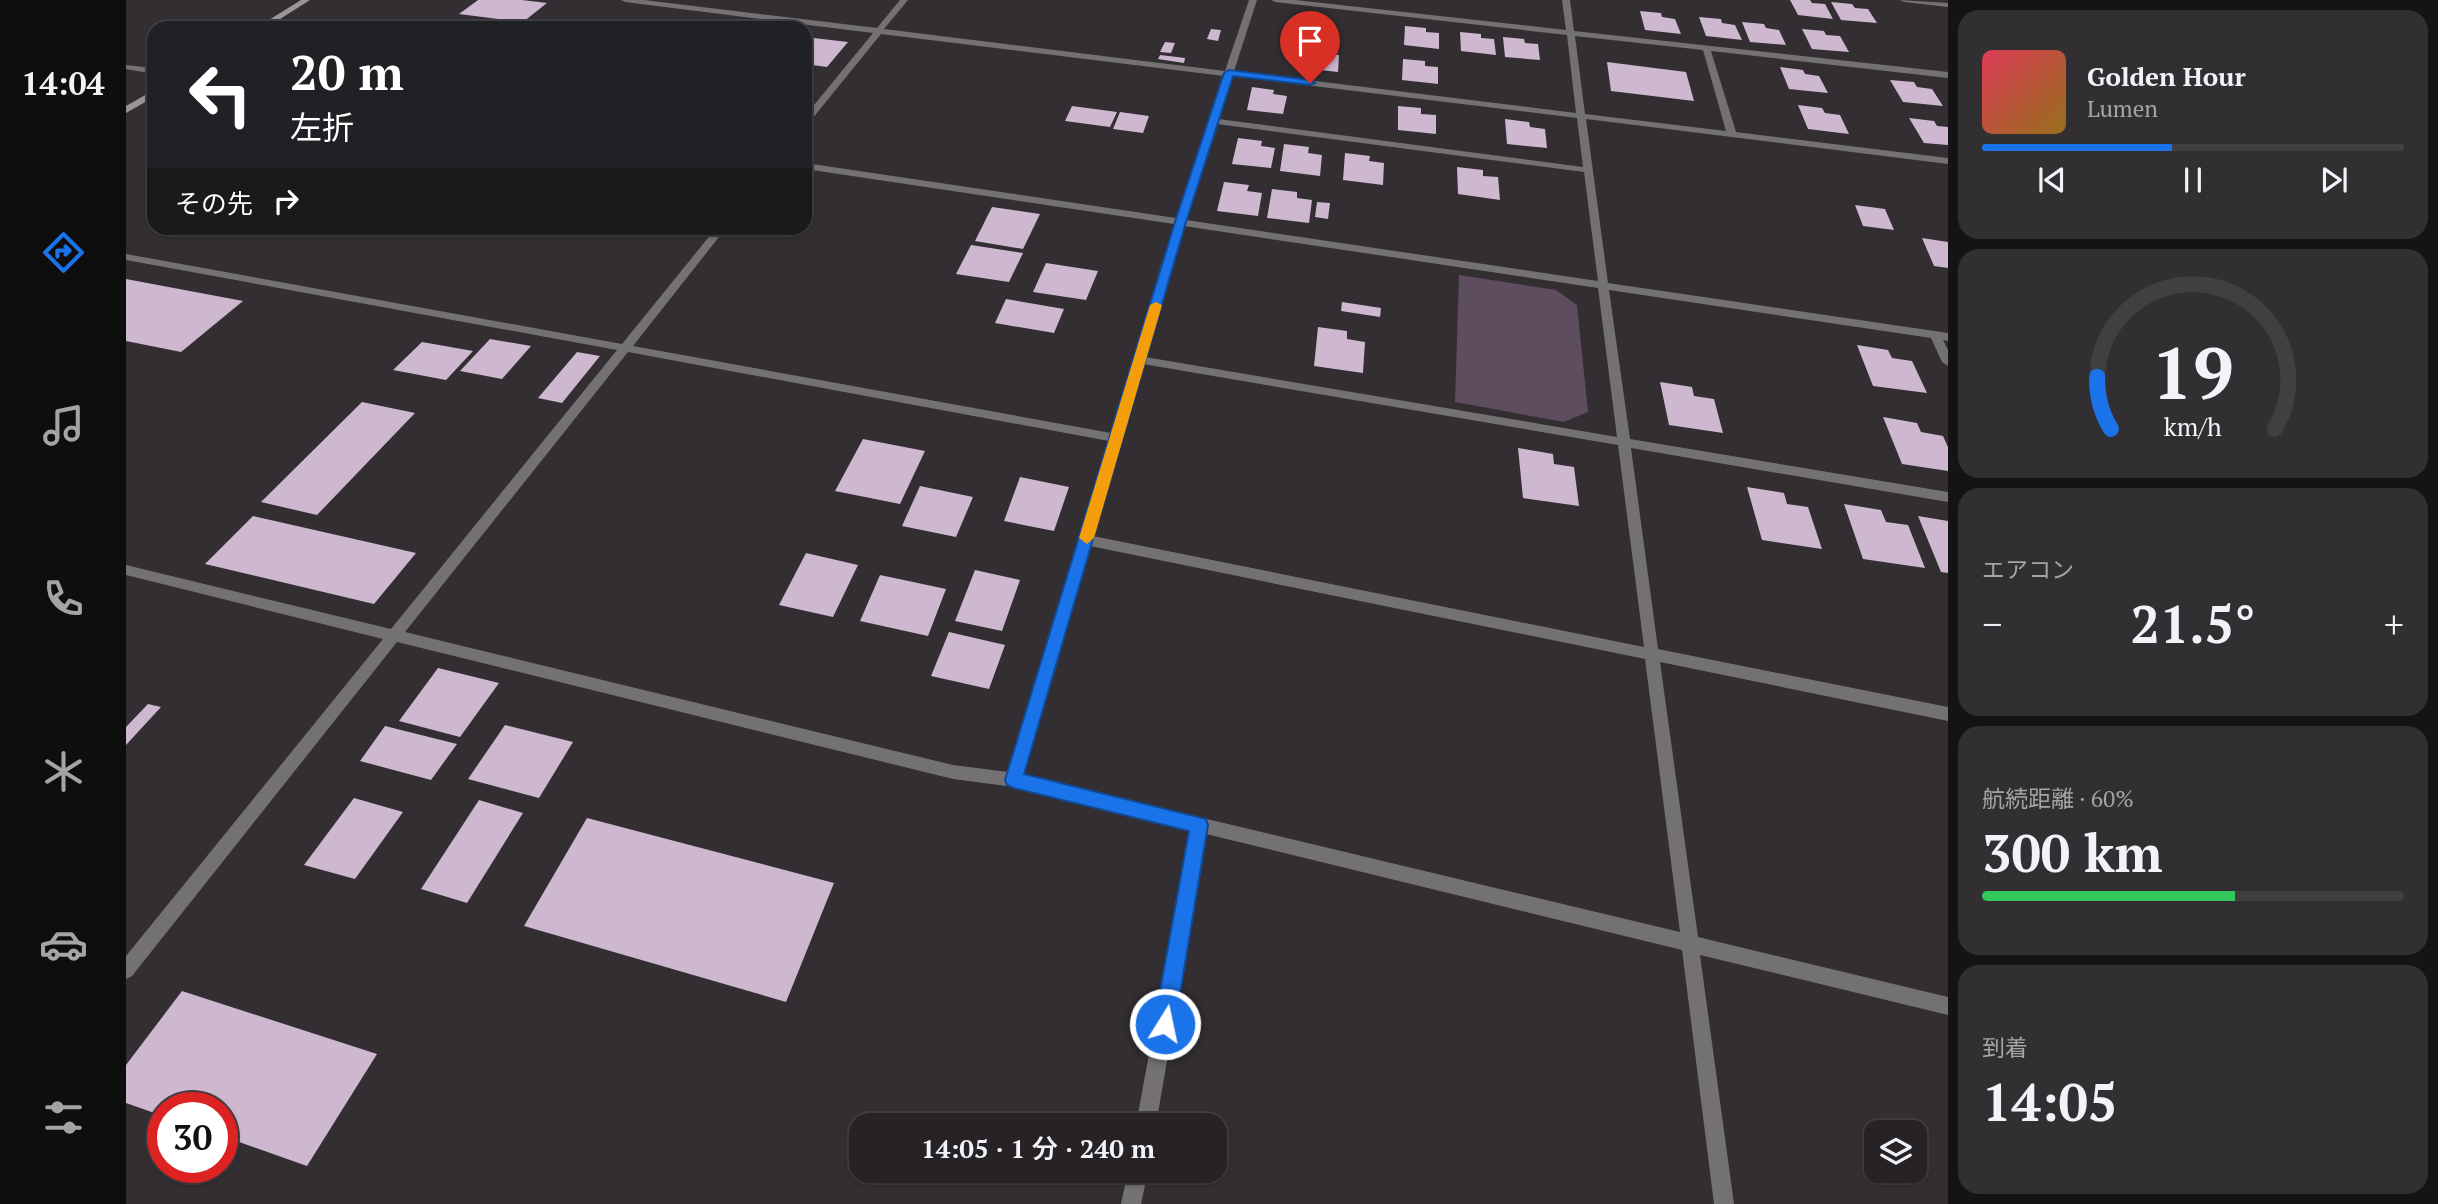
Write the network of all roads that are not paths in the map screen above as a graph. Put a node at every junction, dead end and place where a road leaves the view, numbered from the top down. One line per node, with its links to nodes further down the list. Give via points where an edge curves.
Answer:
1 (306, 0): 9 (street)
2 (625, 0): 10 (street)
3 (904, 0): 12 (street)
4 (1252, 0): 17 (street)
5 (1275, 0): 13 (street)
6 (1566, 0): 13 (street)
7 (1904, 0): 8 (street)
8 (1948, 5)
9 (272, 21)
10 (797, 21)
11 (812, 23): 12 (street)
12 (879, 31): 17 (street); 21 (street)
13 (1570, 33): 14 (street); 22 (street)
14 (1706, 48): 18 (street); 24 (street)
15 (126, 66): 16 (street)
16 (147, 70)
17 (1229, 73): 22 (street); 23 (street)
18 (1948, 75)
19 (147, 97): 20 (street)
20 (126, 110)
21 (812, 113)
22 (1581, 116): 24 (street); 27 (street)
23 (1212, 121): 27 (street); 28 (street)
24 (1732, 135): 25 (street)
25 (1948, 160)
26 (812, 167): 28 (street)
27 (1588, 170): 31 (street)
28 (1180, 222): 31 (street); 34 (street)
29 (715, 235): 33 (street)
30 (126, 257): 33 (street)
31 (1603, 286): 32 (street); 37 (street)
32 (1942, 337): 35 (street)
33 (624, 348): 36 (street); 41 (street)
34 (1139, 360): 36 (street); 37 (street)
35 (1948, 362)
36 (1117, 438): 39 (street)
37 (1623, 441): 38 (street); 42 (street)
38 (1948, 496)
39 (1086, 540): 42 (street); 44 (street)
40 (126, 570): 41 (street)
41 (395, 635): 44 (street, via 953,772); 47 (street)
42 (1650, 654): 43 (street); 46 (street)
43 (1948, 714)
44 (1014, 780): 45 (street)
45 (1199, 825): 46 (street); 49 (street)
46 (1688, 942): 48 (street); 52 (street)
47 (126, 970)
48 (1948, 1006)
49 (1148, 1113)
50 (1135, 1183): 51 (street)
51 (1131, 1204)
52 (1724, 1204)

